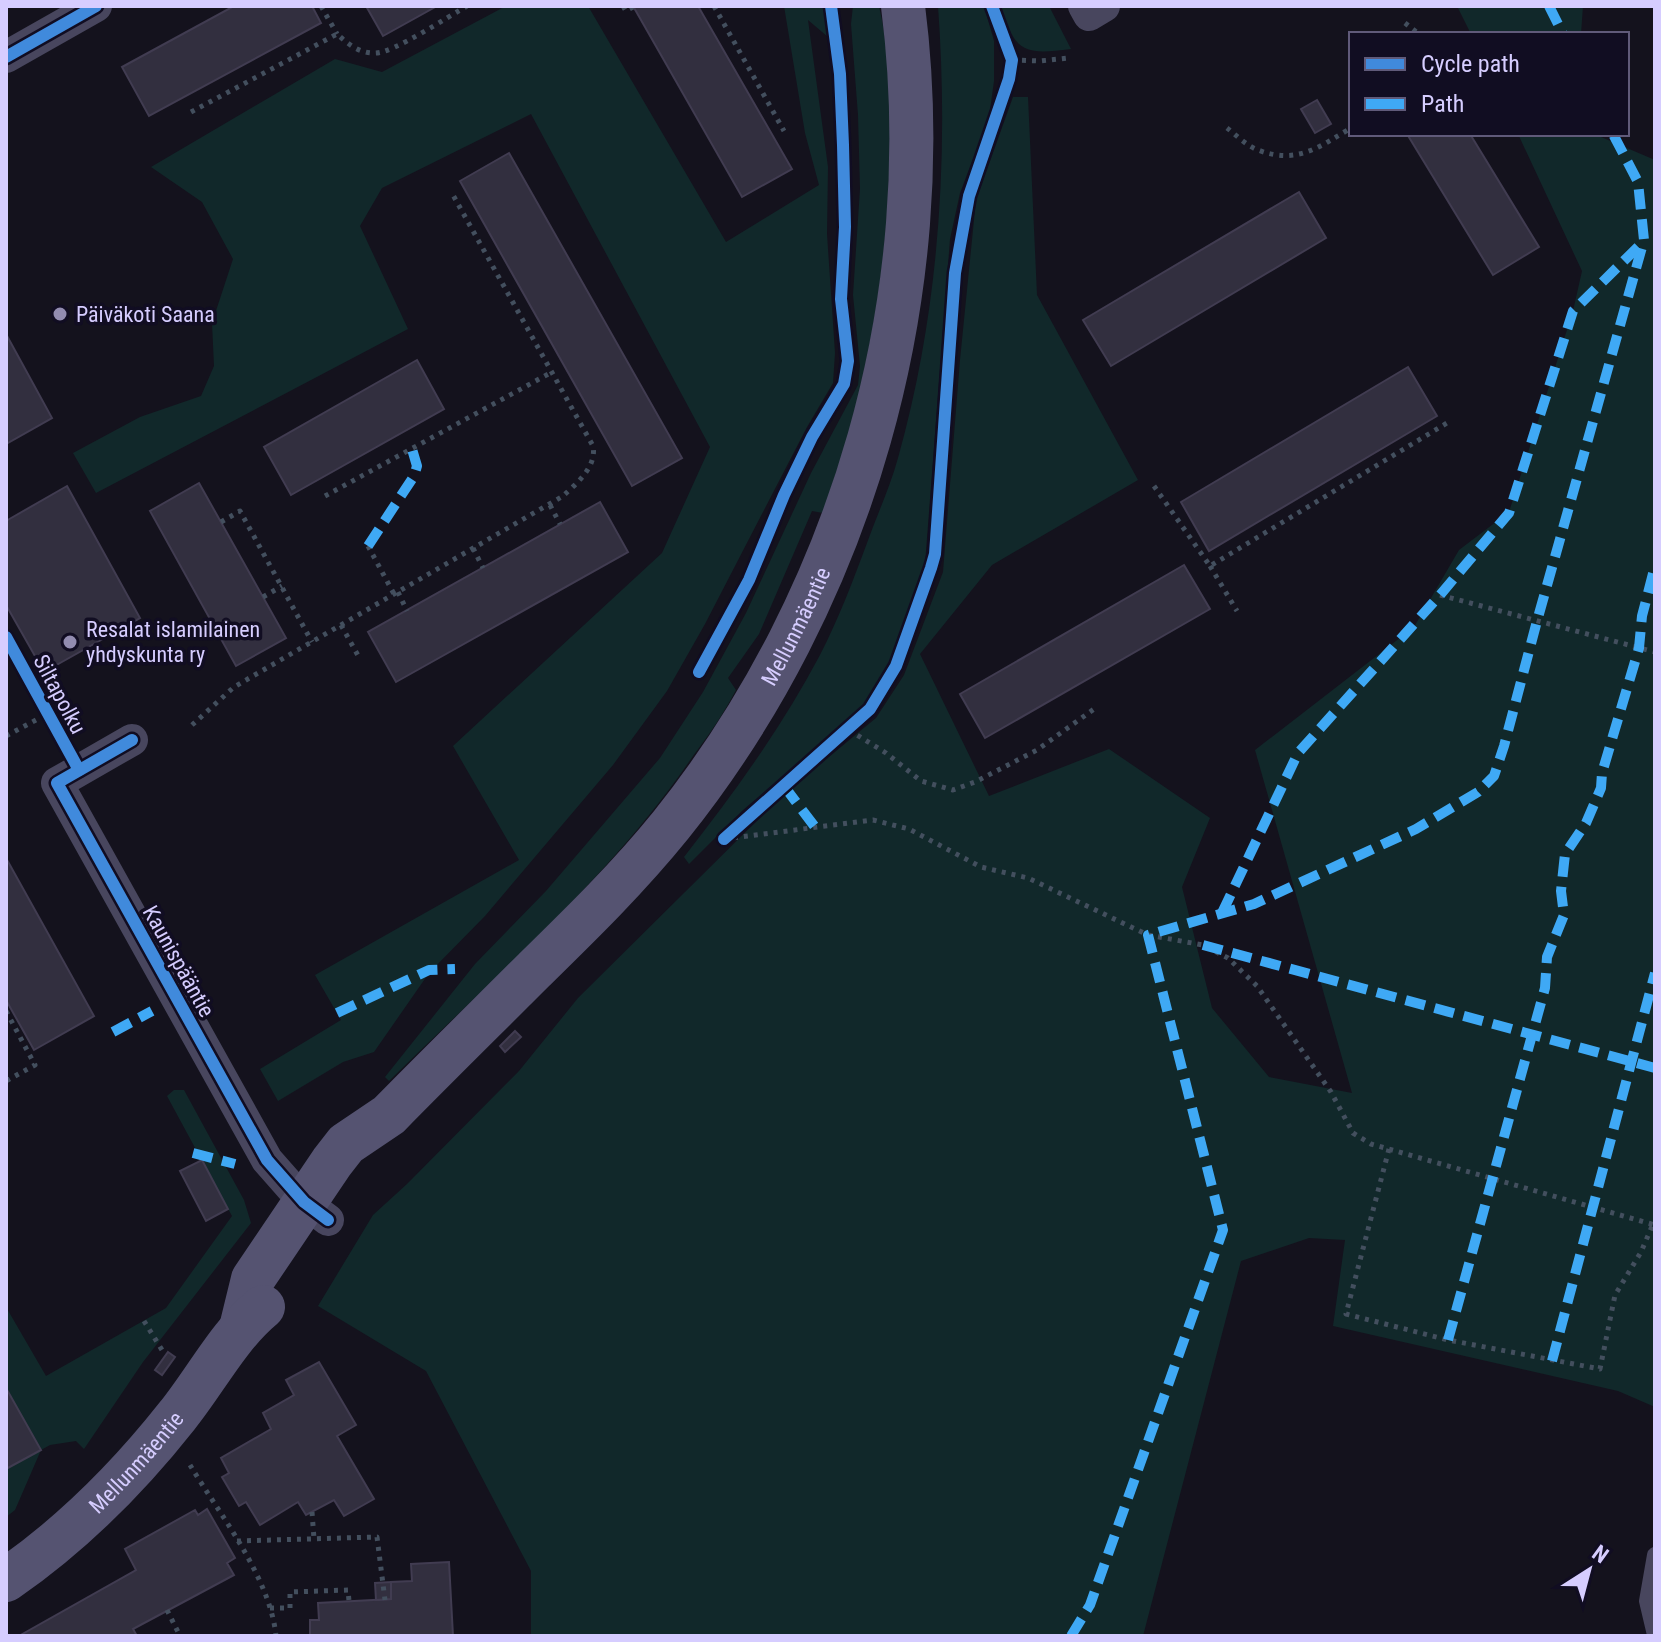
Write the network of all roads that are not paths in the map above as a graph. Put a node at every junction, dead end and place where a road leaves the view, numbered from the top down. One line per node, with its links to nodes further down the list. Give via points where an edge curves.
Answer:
1 (96, 6): 5 (street)
2 (1084, 6): 3 (street, via 1089,15)
3 (1104, 6)
4 (904, 17): 7 (main road, Mellunmäentie, via 909,198 893,347 845,514 812,595 752,710 671,824 583,922 389,1115 346,1144)
5 (6, 57)
6 (132, 740): 7 (street, Kaunispääntie, via 57,783 267,1160)
7 (316, 1211): 9 (main road, Mellunmäentie, via 253,1279 242,1324 138,1463 41,1556)
8 (1655, 1555): 10 (lane, via 1647,1601)
9 (6, 1580)
10 (1655, 1635)

